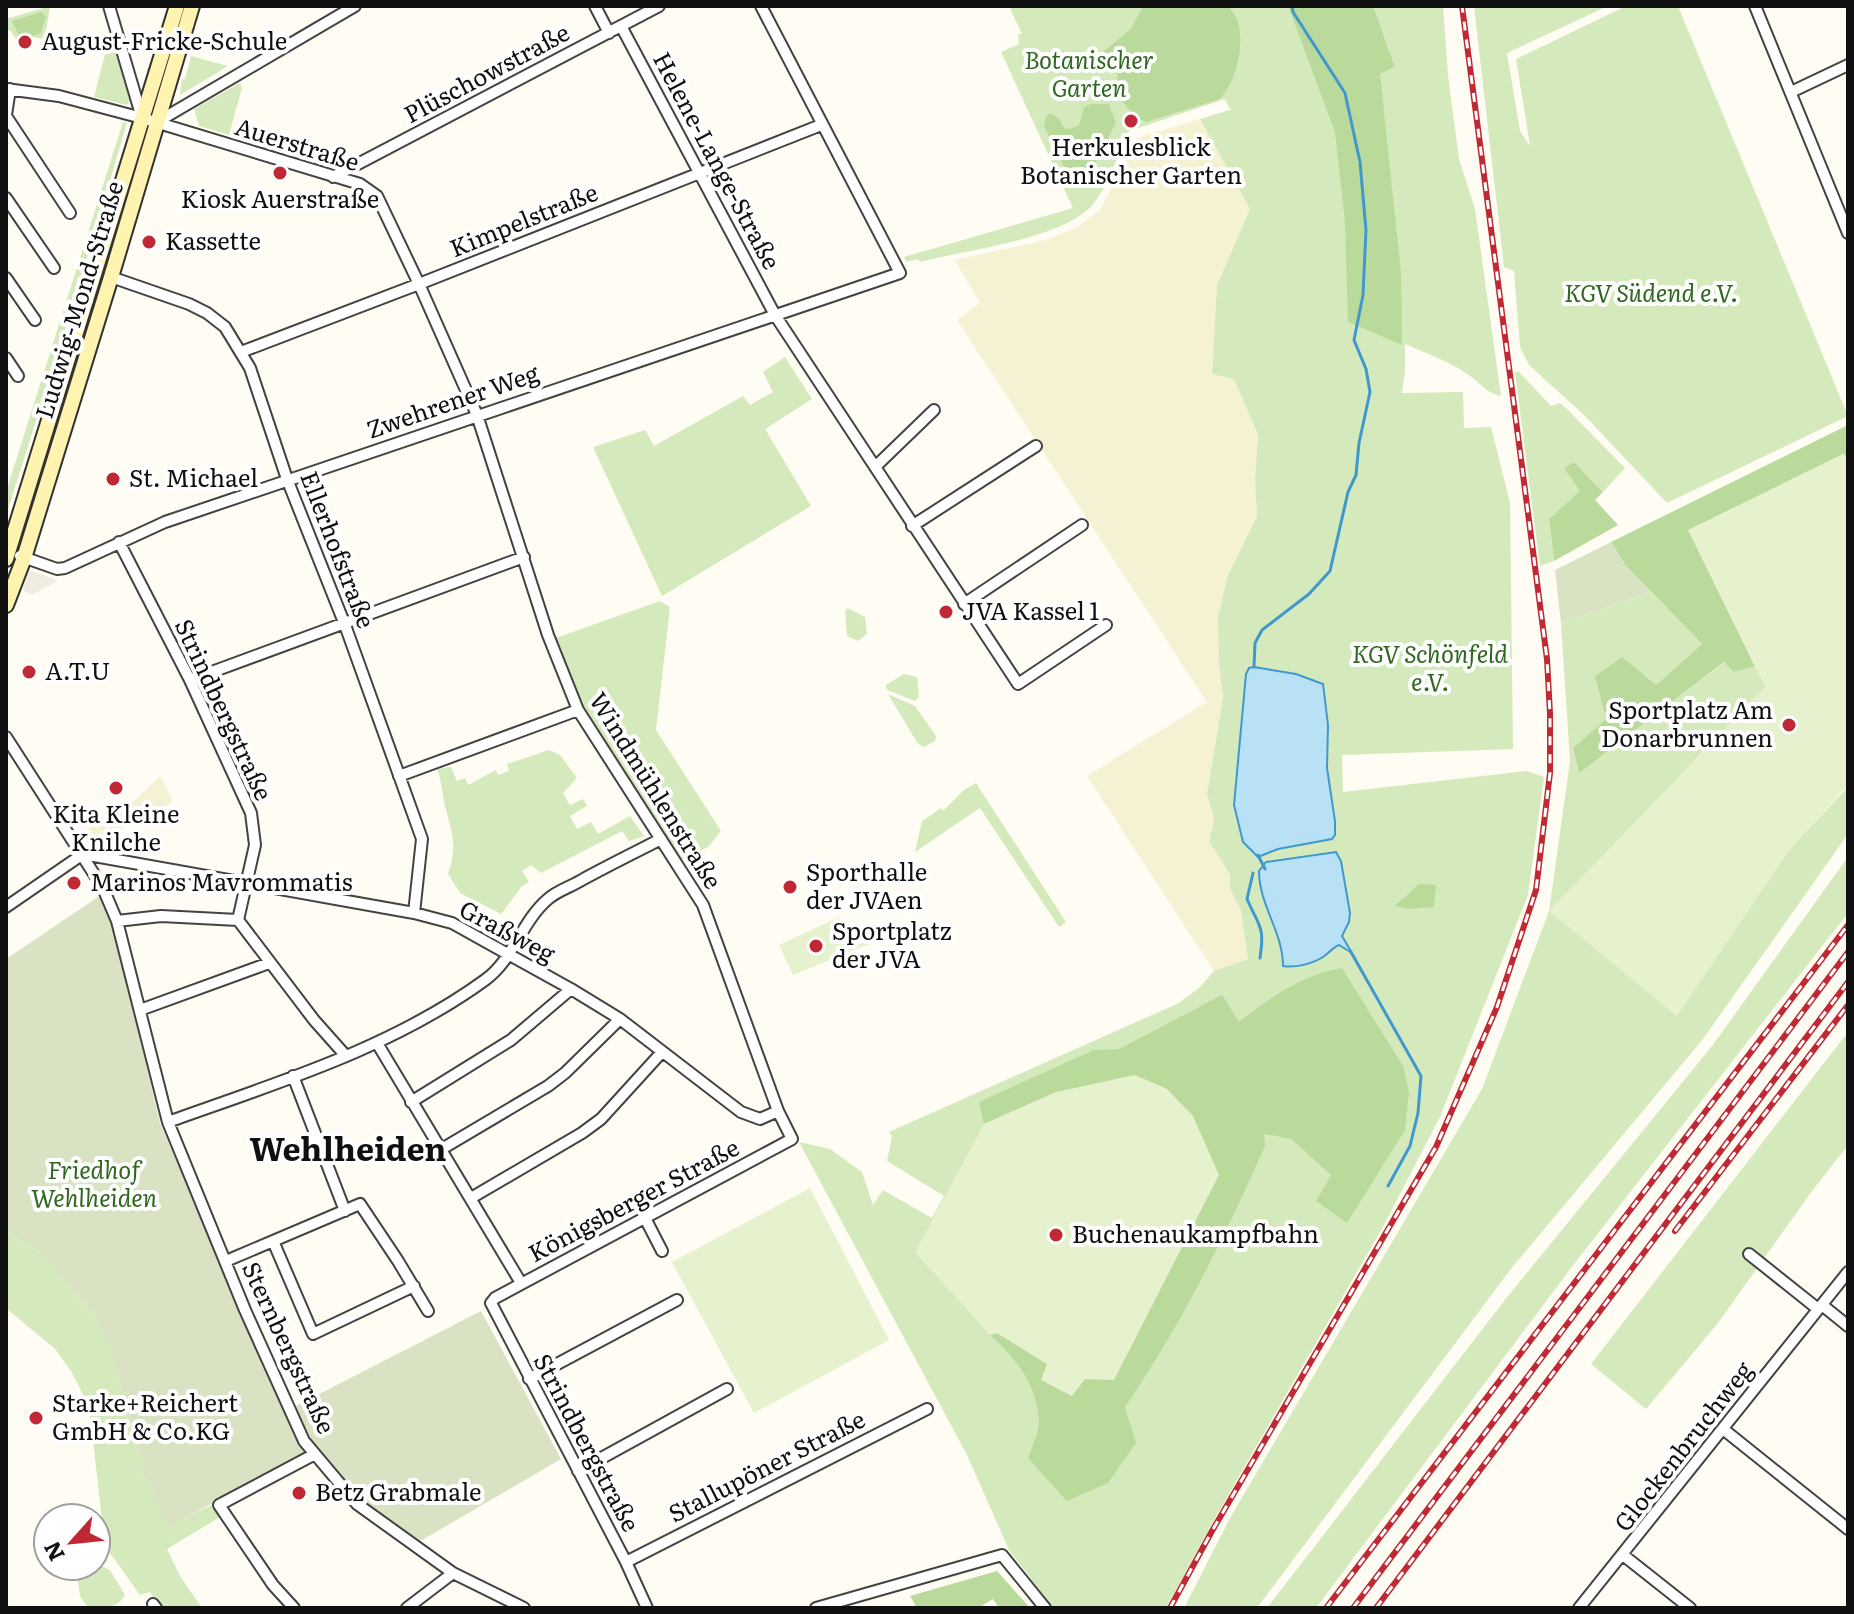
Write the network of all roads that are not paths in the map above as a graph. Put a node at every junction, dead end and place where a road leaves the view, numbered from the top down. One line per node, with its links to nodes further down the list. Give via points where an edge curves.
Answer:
1 (109, 6): 15 (street)
2 (177, 6): 15 (main road, Ludwig-Mond-Straße)
3 (192, 6): 16 (main road, Ludwig-Mond-Straße)
4 (355, 6): 16 (street)
5 (595, 6): 10 (street)
6 (659, 6): 9 (street, Plüschowstraße)
7 (761, 6): 17 (street)
8 (1755, 6): 13 (street)
9 (621, 26): 10 (street, Plüschowstraße); 18 (street, Helene-Lange-Straße)
10 (609, 33): 19 (street, Plüschowstraße)
11 (1848, 65): 13 (street)
12 (8, 89): 14 (street); 15 (street, Auerstraße)
13 (1791, 92): 22 (street)
14 (6, 115): 21 (street)
15 (142, 118): 16 (street, Auerstraße); 40 (main road, Ludwig-Mond-Straße)
16 (157, 122): 19 (street, Auerstraße); 24 (main road, Ludwig-Mond-Straße)
17 (821, 125): 18 (street, Kimpelstraße); 27 (street, Zwehrener Weg, via 900,273)
18 (700, 173): 26 (street, Kimpelstraße); 27 (street, Helene-Lange-Straße)
19 (333, 177): 26 (street, Auerstraße, via 360,184 377,196)
20 (6, 198): 23 (street)
21 (70, 213)
22 (1848, 233)
23 (54, 268)
24 (111, 277): 29 (street, Ellerhofstraße, via 207,313 225,327); 42 (main road, Ludwig-Mond-Straße)
25 (6, 278): 28 (street)
26 (419, 284): 29 (street, Kimpelstraße); 33 (street, Auerstraße)
27 (775, 315): 33 (street, Zwehrener Weg); 35 (street, Helene-Lange-Straße)
28 (35, 320)
29 (241, 352): 36 (street, Ellerhofstraße)
30 (6, 358): 31 (street)
31 (18, 376)
32 (934, 410): 35 (street)
33 (477, 415): 36 (street, Zwehrener Weg); 41 (street, Windmühlenstraße)
34 (1036, 446): 38 (street)
35 (875, 467): 38 (street, Helene-Lange-Straße)
36 (287, 479): 39 (street, Zwehrener Weg); 45 (street, Ellerhofstraße)
37 (1082, 525): 43 (street)
38 (912, 526): 43 (street, Helene-Lange-Straße)
39 (119, 542): 42 (street, Zwehrener Weg, via 65,568); 47 (street, Strindbergstraße)
40 (7, 556): 42 (street, Zwehrener Weg)
41 (524, 557): 45 (street); 48 (street, Windmühlenstraße)
42 (24, 558): 44 (main road, Ludwig-Mond-Straße)
43 (964, 604): 46 (street, Helene-Lange-Straße, via 1018,684)
44 (6, 605)
45 (345, 625): 47 (street); 50 (street, Ellerhofstraße)
46 (1106, 625)
47 (190, 680): 53 (street, Strindbergstraße, via 251,813 255,845)
48 (578, 710): 50 (street); 51 (street, Windmühlenstraße)
49 (6, 737): 52 (street, Sternbergstraße)
50 (399, 776): 55 (street, Ellerhofstraße, via 422,839)
51 (661, 839): 58 (street, via 549,898); 68 (street, Windmühlenstraße, via 703,905)
52 (83, 854): 53 (street, Graßweg); 54 (street); 57 (street, Sternbergstraße)
53 (245, 882): 55 (street, Graßweg); 56 (street, Strindbergstraße)
54 (6, 907)
55 (414, 913): 58 (street, Graßweg, via 452,923)
56 (238, 920): 57 (street, via 161,916); 59 (street)
57 (117, 921): 61 (street, Sternbergstraße)
58 (510, 955): 60 (street, Graßweg); 63 (street, via 484,981)
59 (269, 963): 61 (street); 65 (street)
60 (571, 989): 62 (street, Graßweg); 67 (street, via 511,1040)
61 (140, 1010): 69 (street, Sternbergstraße)
62 (620, 1019): 64 (street, Graßweg); 71 (street, via 548,1086)
63 (377, 1043): 65 (street); 67 (street)
64 (662, 1052): 68 (street, Graßweg, via 741,1112 760,1119); 72 (street, via 601,1119)
65 (346, 1056): 66 (street)
66 (293, 1076): 69 (street); 73 (street)
67 (411, 1102): 71 (street)
68 (778, 1111): 70 (street, Windmühlenstraße)
69 (168, 1122): 78 (street, Sternbergstraße)
70 (792, 1139): 74 (street, Königsberger Straße)
71 (440, 1150): 72 (street)
72 (471, 1198): 80 (street)
73 (345, 1211): 75 (street); 81 (street, via 360,1204)
74 (645, 1218): 76 (street); 80 (street, Königsberger Straße)
75 (273, 1241): 78 (street); 81 (street, via 313,1334)
76 (662, 1251)
77 (1749, 1254): 84 (street)
78 (226, 1261): 91 (street, Sternbergstraße, via 304,1441)
79 (1848, 1272): 84 (street, Glockenbruchweg)
80 (521, 1283): 82 (street, Königsberger Straße)
81 (414, 1286): 85 (street)
82 (495, 1298): 87 (street, Strindbergstraße, via 493,1309)
83 (677, 1300): 87 (street)
84 (1820, 1307): 86 (street); 90 (street, Glockenbruchweg)
85 (428, 1311)
86 (1848, 1326)
87 (529, 1379): 92 (street, Strindbergstraße)
88 (727, 1389): 92 (street)
89 (927, 1409): 95 (street, Stallupöner Straße)
90 (1723, 1429): 93 (street); 94 (street, Glockenbruchweg)
91 (315, 1454): 96 (street, Sternbergstraße, via 357,1504); 97 (street, via 219,1505)
92 (578, 1471): 95 (street, Strindbergstraße)
93 (1848, 1529)
94 (1623, 1555): 103 (street, Glockenbruchweg); 104 (street)
95 (626, 1562): 100 (street, Strindbergstraße)
96 (453, 1573): 98 (street); 99 (street, Sternbergstraße)
97 (294, 1608)
98 (407, 1608)
99 (524, 1608)
100 (647, 1608)
101 (816, 1608): 102 (street, via 1002,1555)
102 (1045, 1608)
103 (1579, 1608)
104 (1690, 1608)

